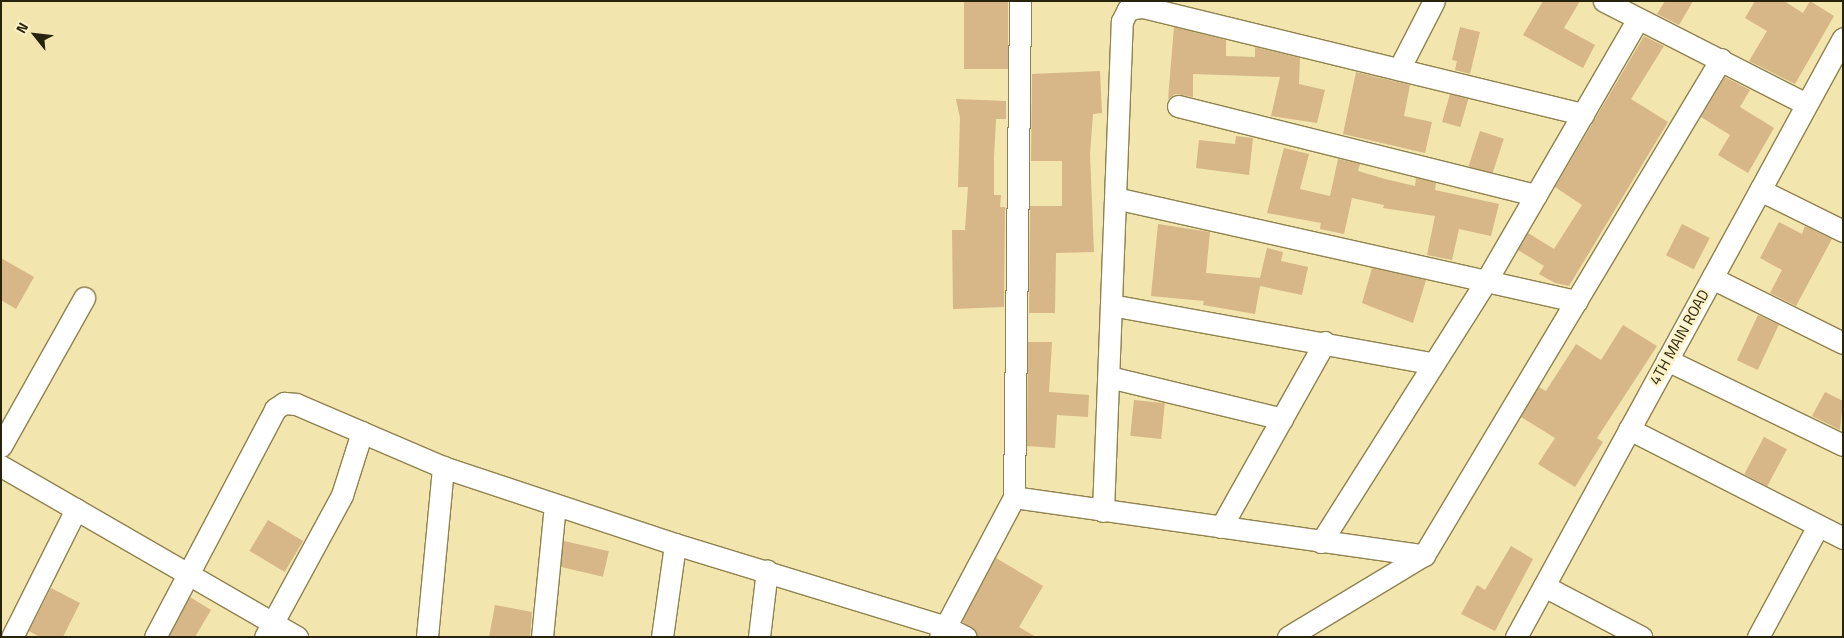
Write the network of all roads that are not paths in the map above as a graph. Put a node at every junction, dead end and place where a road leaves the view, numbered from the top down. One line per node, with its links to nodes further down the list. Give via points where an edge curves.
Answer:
1 (1020, 1): 33 (street)
2 (1434, 1): 8 (street)
3 (1604, 1): 5 (street)
4 (1129, 5): 8 (street); 14 (street, via 1122,21)
5 (1638, 19): 7 (street); 11 (street)
6 (1843, 38): 9 (street, 4TH MAIN ROAD)
7 (1721, 59): 9 (street); 19 (street)
8 (1399, 69): 11 (street)
9 (1806, 104): 12 (street, 4TH MAIN ROAD)
10 (1178, 106): 13 (street)
11 (1583, 114): 13 (street)
12 (1760, 190): 15 (street); 16 (street, 4TH MAIN ROAD)
13 (1536, 195): 17 (street)
14 (1115, 198): 17 (street); 20 (street)
15 (1843, 231)
16 (1712, 278): 22 (street); 23 (street, 4TH MAIN ROAD)
17 (1486, 281): 19 (street); 24 (street)
18 (84, 298): 30 (street)
19 (1577, 301): 42 (street)
20 (1111, 304): 21 (street); 25 (street)
21 (1325, 342): 24 (street); 26 (street)
22 (1843, 343)
23 (1667, 360): 27 (street, 4TH MAIN ROAD); 29 (street)
24 (1431, 364): 40 (street)
25 (1108, 377): 26 (street); 36 (street)
26 (1282, 419): 38 (street)
27 (1629, 429): 37 (street); 45 (street, 4TH MAIN ROAD)
28 (362, 432): 32 (street); 44 (street, via 296,404 284,403 275,409); 46 (street, via 342,495)
29 (1843, 445)
30 (1, 446)
31 (1, 466): 35 (street)
32 (442, 467): 34 (street); 51 (street)
33 (1014, 497): 36 (street); 47 (street)
34 (555, 505): 41 (street); 52 (street)
35 (76, 509): 44 (street); 48 (street)
36 (1103, 511): 38 (street)
37 (1818, 526): 39 (street); 59 (street)
38 (1221, 527): 40 (street)
39 (1843, 538)
40 (1321, 542): 42 (street)
41 (675, 544): 43 (street); 53 (street)
42 (1424, 555): 56 (street)
43 (767, 570): 47 (street); 54 (street)
44 (188, 573): 46 (street); 49 (street)
45 (1544, 586): 57 (street, 4TH MAIN ROAD); 58 (street)
46 (269, 630): 50 (street)
47 (943, 632): 55 (street)
48 (12, 637)
49 (155, 637)
50 (298, 637)
51 (427, 637)
52 (542, 637)
53 (662, 637)
54 (759, 637)
55 (966, 637)
56 (1288, 637)
57 (1516, 637)
58 (1641, 637)
59 (1758, 637)

